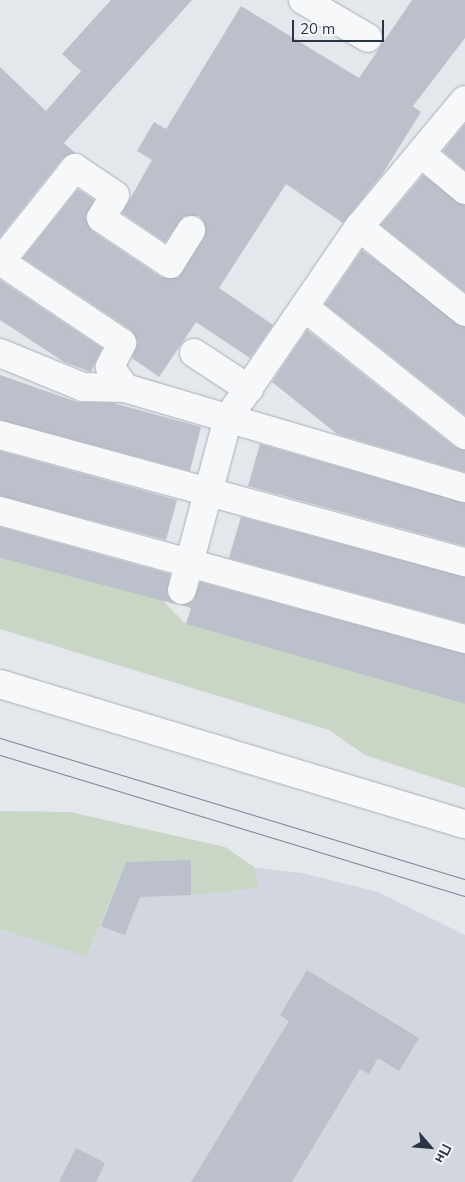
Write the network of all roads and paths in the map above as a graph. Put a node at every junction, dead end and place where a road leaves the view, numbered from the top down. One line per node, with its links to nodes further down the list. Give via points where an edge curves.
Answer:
1 (304, 0): 2 (street)
2 (368, 38)
3 (465, 100): 4 (street)
4 (422, 154): 5 (street); 6 (street)
5 (465, 190)
6 (359, 227): 9 (street); 10 (street)
7 (191, 230): 8 (street, via 170,264 101,218 115,195 75,168)
8 (0, 261): 13 (street, via 122,343 110,367)
9 (304, 307): 14 (street); 16 (street)
10 (465, 312)
11 (0, 353): 13 (street, via 82,387)
12 (194, 353): 14 (street)
13 (125, 388): 15 (street)
14 (248, 389): 15 (street)
15 (228, 418): 18 (street); 19 (street)
16 (465, 435)
17 (0, 436): 19 (street)
18 (465, 488)
19 (210, 493): 21 (street); 22 (street)
20 (0, 511): 21 (street)
21 (192, 562): 23 (street); 24 (street)
22 (465, 562)
23 (182, 590)
24 (465, 639)
25 (0, 684): 26 (street)
26 (465, 824)

